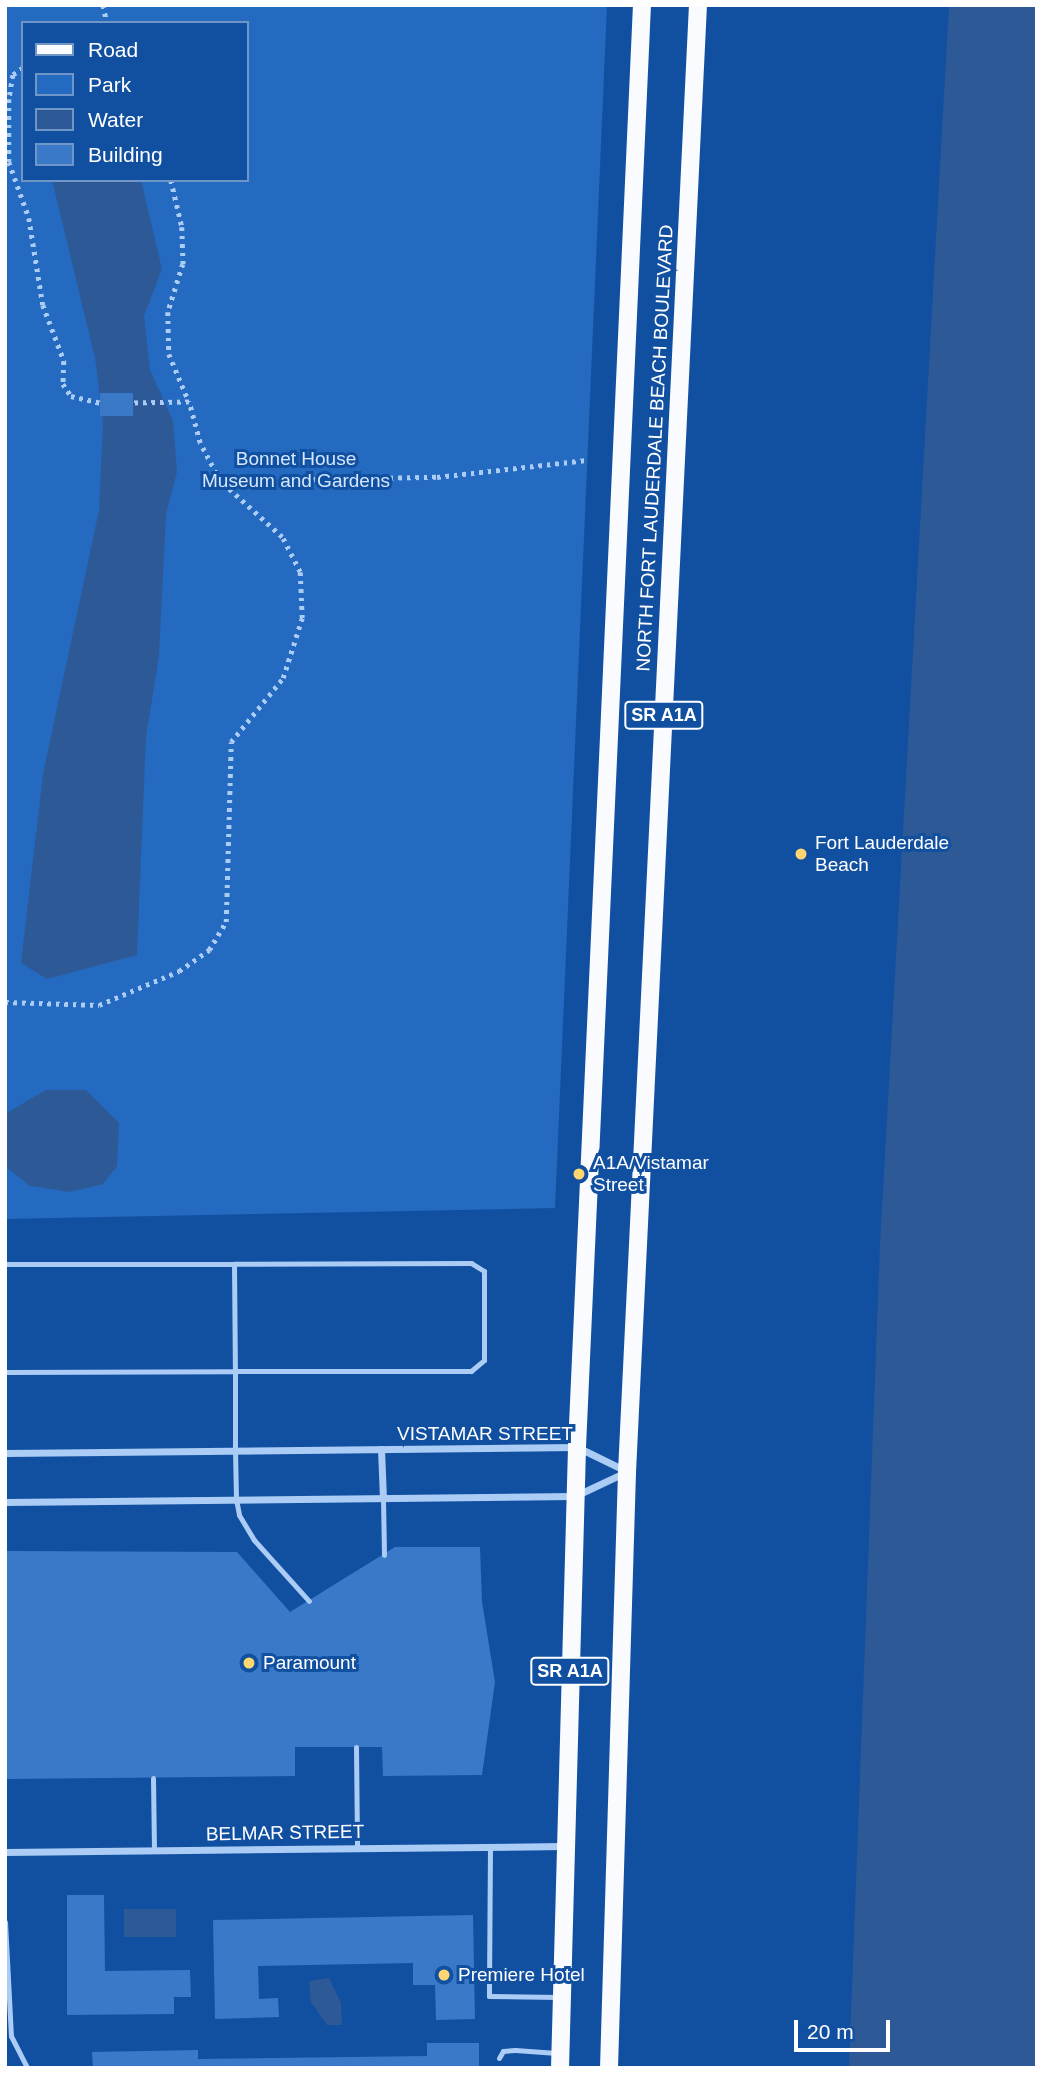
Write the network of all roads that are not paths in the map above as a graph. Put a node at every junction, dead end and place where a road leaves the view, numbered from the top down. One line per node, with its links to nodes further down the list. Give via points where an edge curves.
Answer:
1 (642, 5): 7 (main road, NORTH FORT LAUDERDALE BEACH BOULEVARD / SR A1A)
2 (698, 5): 11 (main road, NORTH FORT LAUDERDALE BEACH BOULEVARD / SR A1A)
3 (5, 1264): 4 (lane)
4 (234, 1264): 5 (lane); 5 (lane, via 471,1263 484,1270 484,1360 471,1371)
5 (235, 1371): 6 (lane); 9 (lane)
6 (5, 1372)
7 (577, 1447): 8 (street, VISTAMAR STREET); 11 (street, VISTAMAR STREET); 12 (main road, NORTH FORT LAUDERDALE BEACH BOULEVARD / SR A1A)
8 (381, 1449): 9 (street, VISTAMAR STREET); 13 (street)
9 (235, 1450): 10 (street, VISTAMAR STREET); 14 (lane)
10 (5, 1453)
11 (627, 1472): 12 (street); 30 (main road, NORTH FORT LAUDERDALE BEACH BOULEVARD / SR A1A)
12 (575, 1496): 13 (street); 21 (main road, NORTH FORT LAUDERDALE BEACH BOULEVARD / SR A1A)
13 (383, 1497): 14 (street); 16 (lane)
14 (236, 1499): 15 (street); 17 (lane, via 254,1540)
15 (5, 1502)
16 (384, 1555)
17 (309, 1601)
18 (356, 1747): 22 (lane)
19 (153, 1777): 23 (lane)
20 (490, 1846): 21 (street, BELMAR STREET); 22 (street, BELMAR STREET); 26 (lane, via 489,1996)
21 (564, 1846): 26 (main road, NORTH FORT LAUDERDALE BEACH BOULEVARD / SR A1A)
22 (357, 1847): 23 (street, BELMAR STREET)
23 (154, 1850): 24 (street, BELMAR STREET)
24 (5, 1852)
25 (5, 1922): 29 (lane, via 11,2036)
26 (561, 1997): 28 (main road, NORTH FORT LAUDERDALE BEACH BOULEVARD / SR A1A)
27 (499, 2058): 28 (lane, via 503,2051 515,2050)
28 (560, 2061)
29 (27, 2068)
30 (609, 2068)

